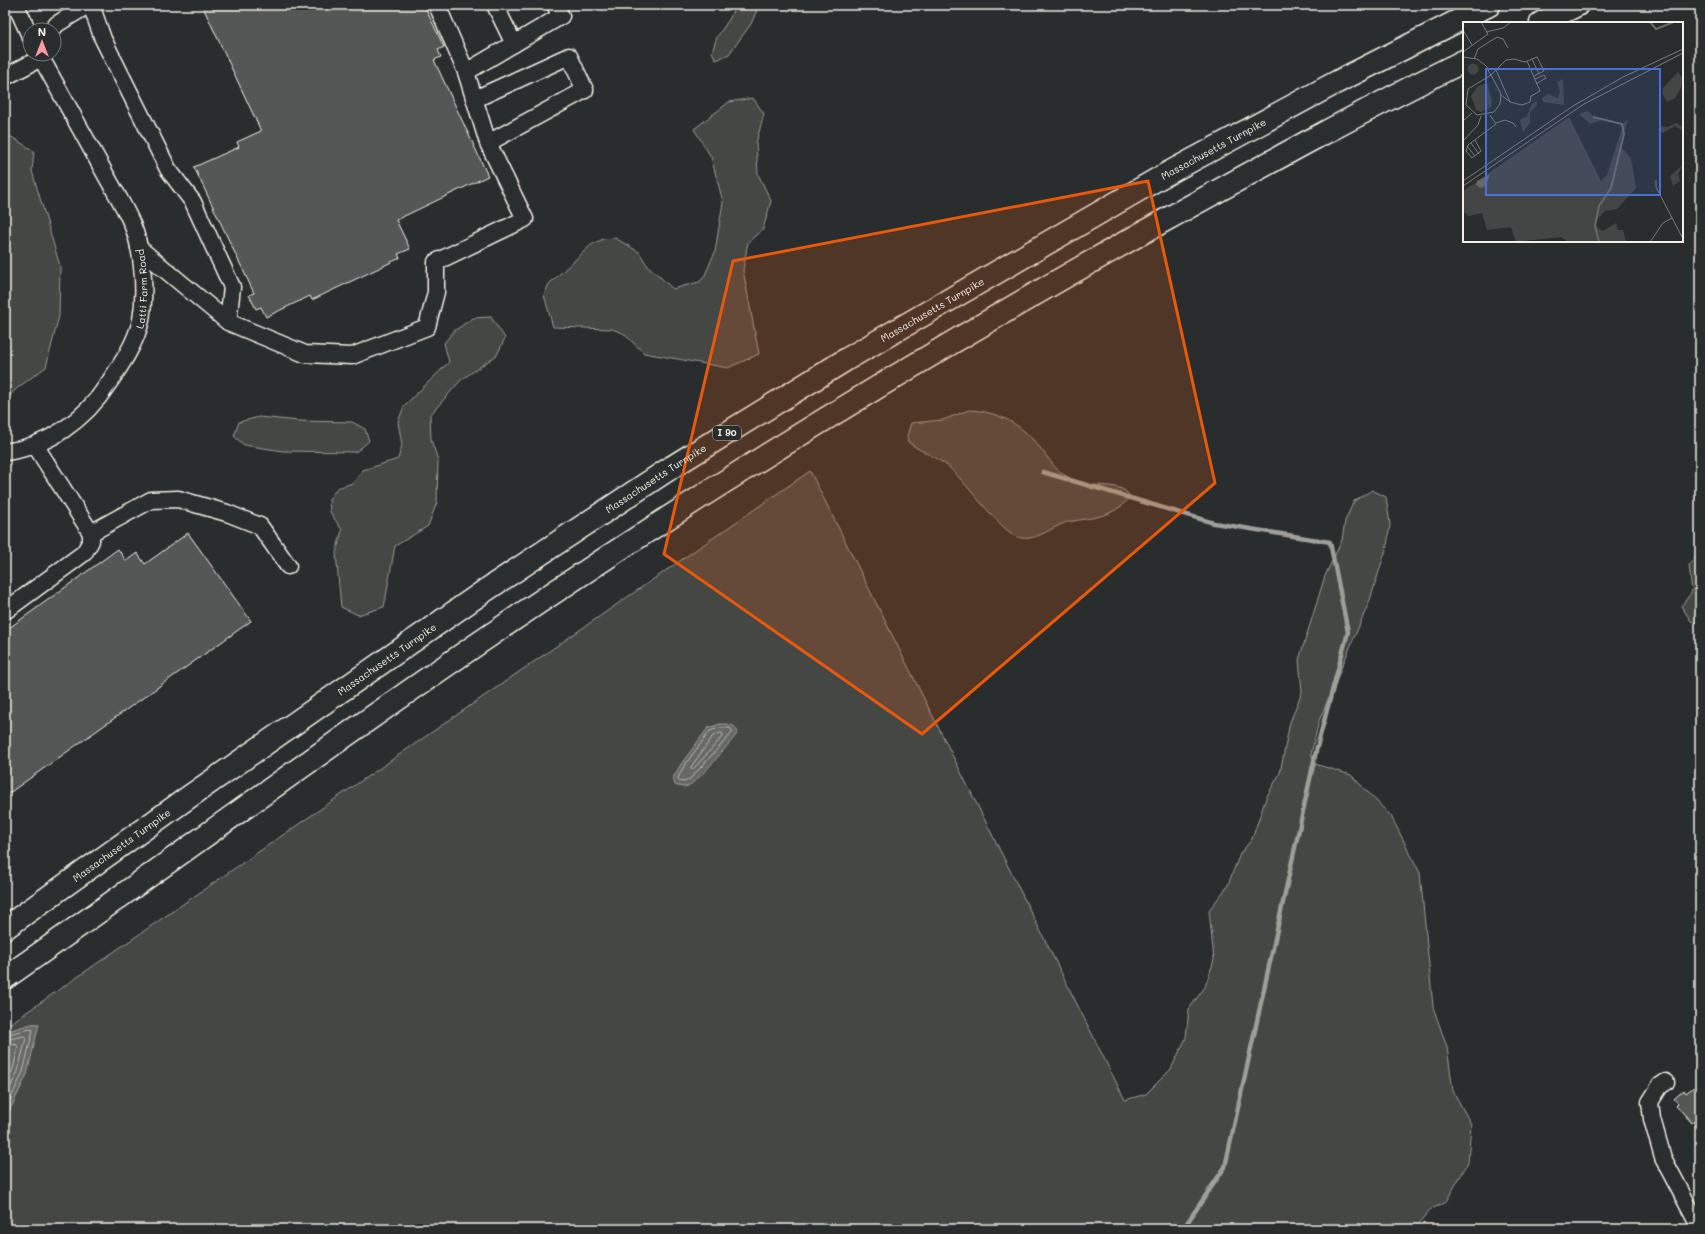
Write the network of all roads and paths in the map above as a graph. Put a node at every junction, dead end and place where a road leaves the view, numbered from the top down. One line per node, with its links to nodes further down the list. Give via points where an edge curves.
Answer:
1 (16, 5): 8 (street)
2 (89, 5): 9 (street); 20 (street, via 106,46 168,169 193,202 232,288)
3 (437, 5): 15 (street)
4 (495, 5): 11 (street)
5 (555, 5): 11 (street, via 561,16)
6 (1489, 5): 26 (highway, Massachusetts Turnpike / I 90, via 1337,82 1161,177 847,359 685,459 473,600)
7 (1577, 5): 10 (highway)
8 (24, 22)
9 (60, 22)
10 (1542, 22)
11 (514, 44): 15 (street)
12 (30, 62): 16 (street, Latti Farm Road)
13 (45, 62): 19 (street, Latti Farm Road, via 133,225)
14 (1463, 62): 27 (highway, via 1349,120 1073,272 960,337 700,497 543,600 361,725)
15 (466, 72): 17 (street)
16 (5, 77)
17 (475, 99): 18 (street); 18 (street, via 569,56 585,90)
18 (488, 142): 20 (street, via 525,219 436,262 436,292 427,326 352,356 305,354)
19 (139, 248): 20 (street); 21 (street, Latti Farm Road, via 143,271 143,295 141,320 133,342 104,391 88,410 73,423)
20 (228, 322)
21 (35, 445): 22 (street, Latti Farm Road); 23 (street)
22 (5, 452)
23 (91, 532): 24 (street, via 151,500 178,499 227,513 260,526); 25 (street, via 91,541 84,553)
24 (288, 566)
25 (5, 611)
26 (5, 928)
27 (5, 978)
28 (1666, 1082): 29 (street, via 1660,1086 1650,1102 1652,1119 1663,1158)
29 (1700, 1228)

